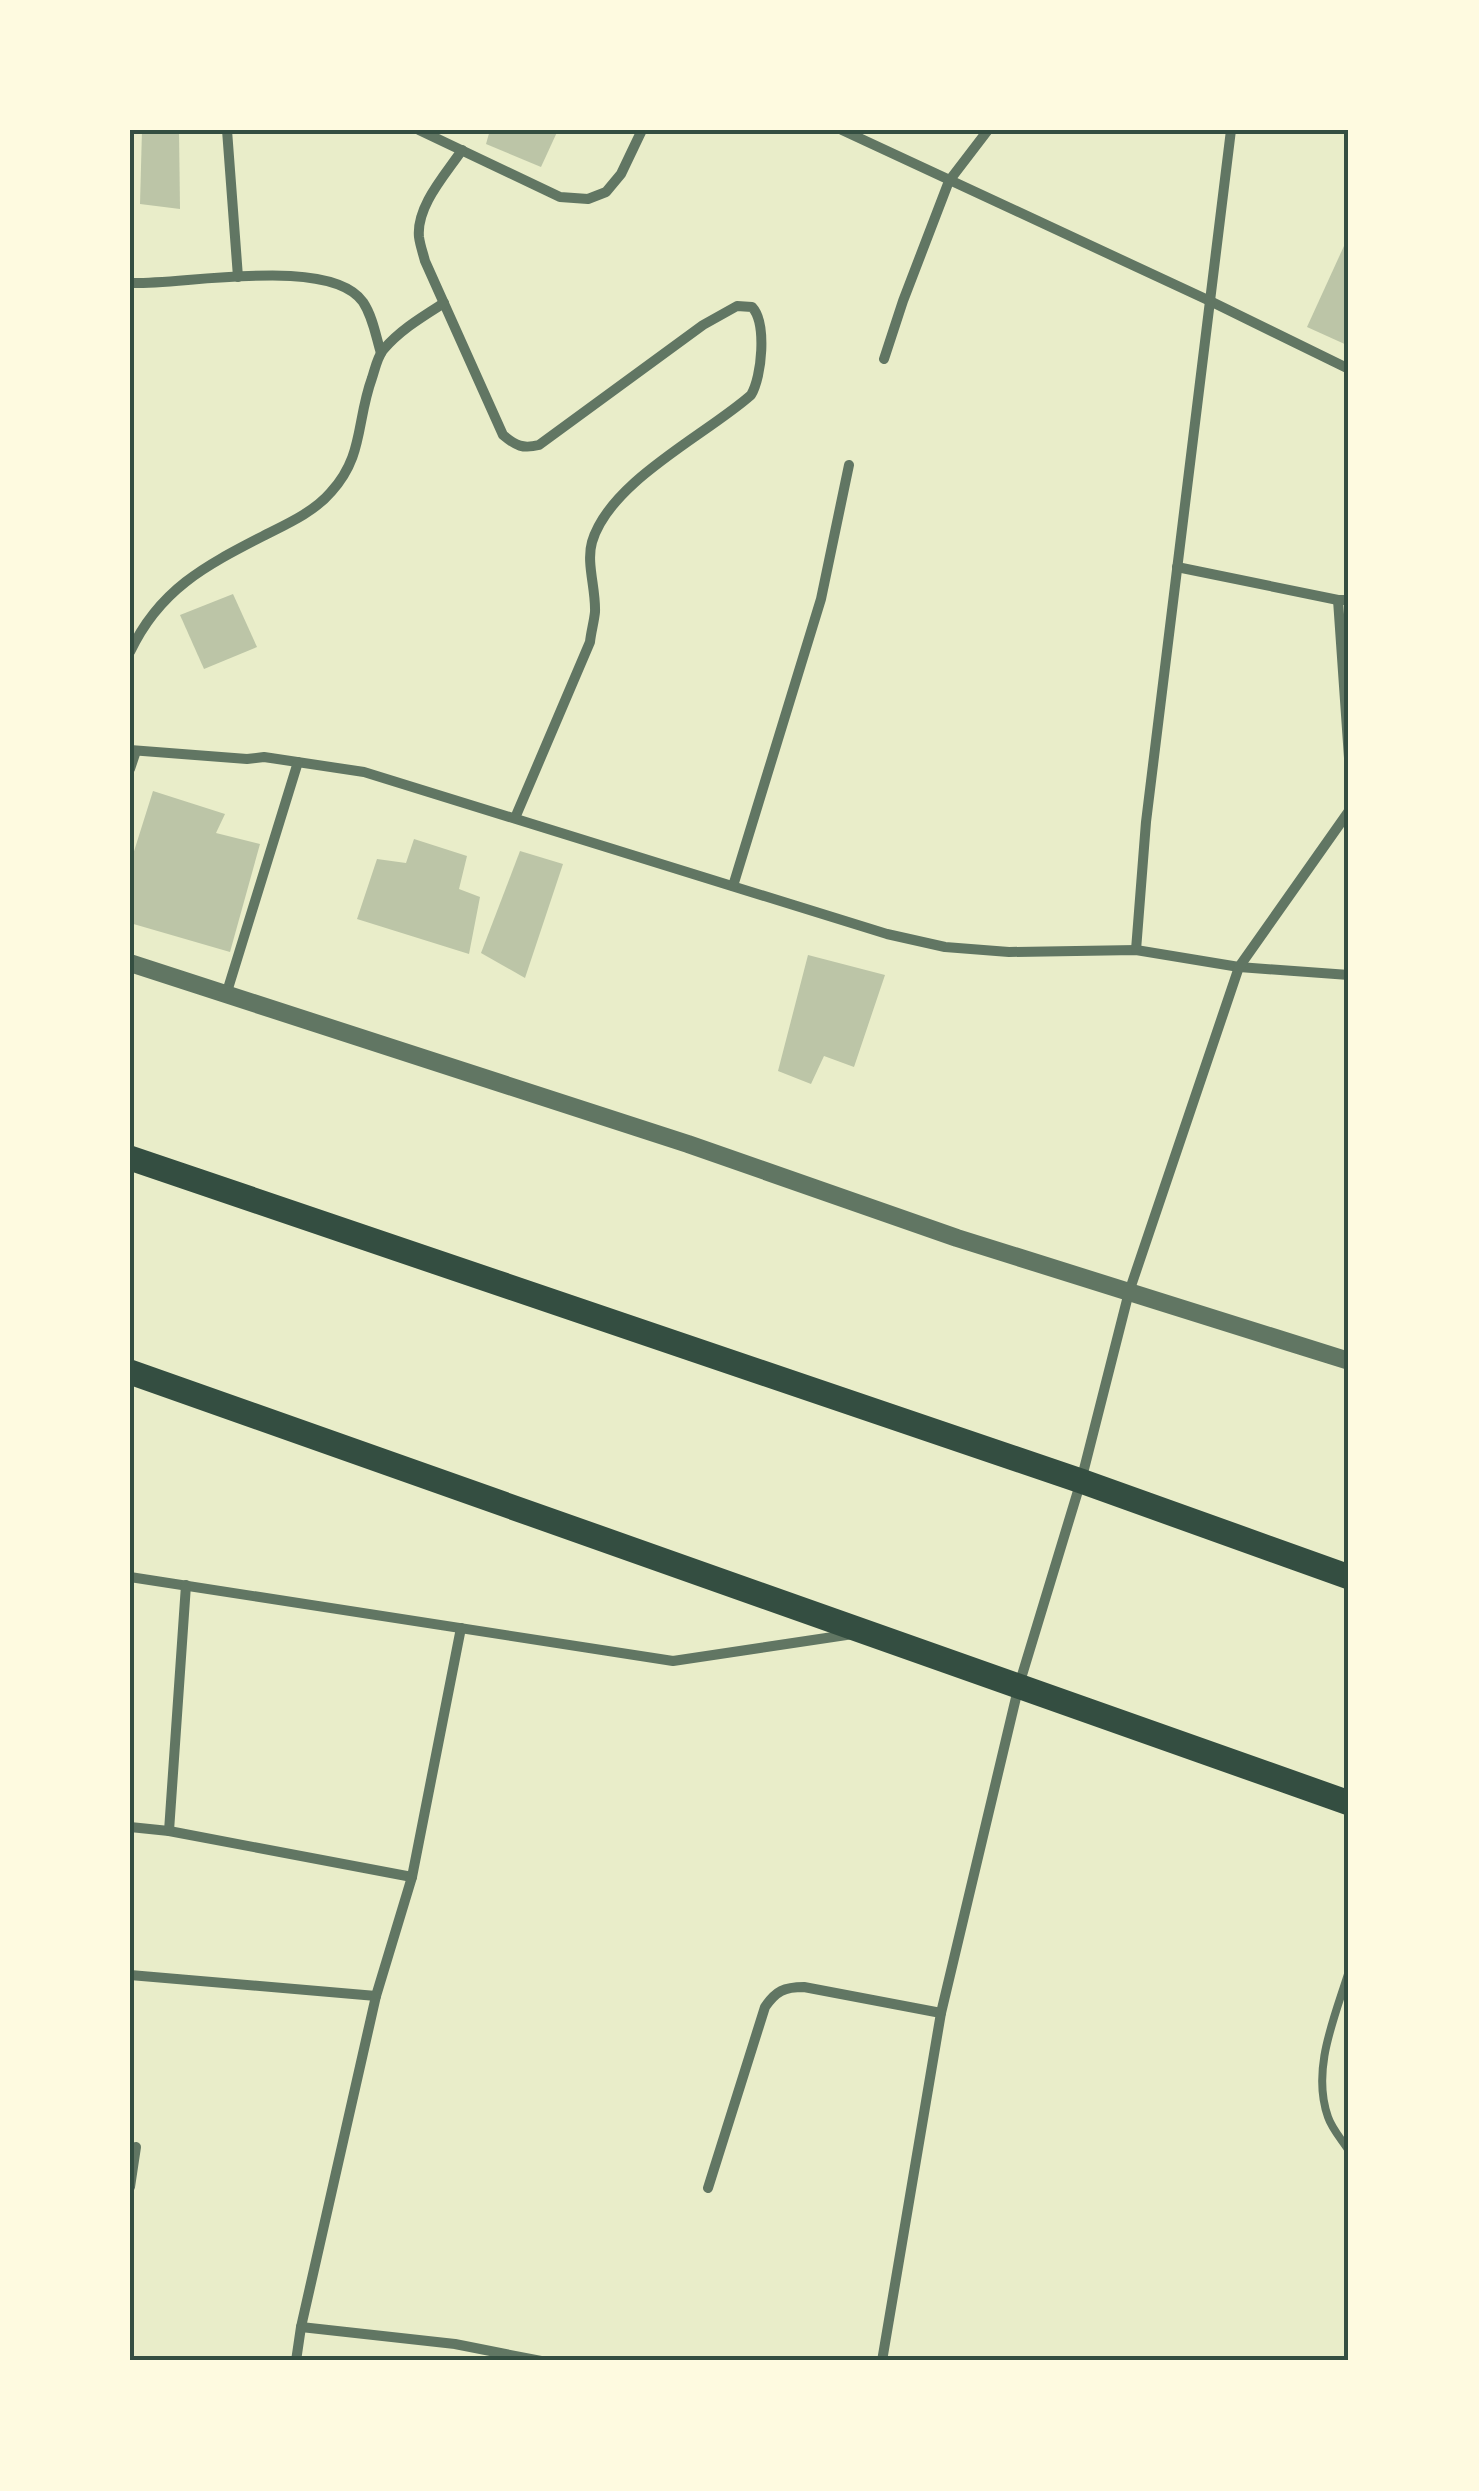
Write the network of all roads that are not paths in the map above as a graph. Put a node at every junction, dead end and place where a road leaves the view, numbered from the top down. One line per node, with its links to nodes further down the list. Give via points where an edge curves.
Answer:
1 (227, 130): 9 (street)
2 (419, 130): 7 (street)
3 (642, 130): 7 (street, via 621,174 606,192 588,198 560,196)
4 (842, 130): 8 (street)
5 (988, 130): 8 (street)
6 (1231, 130): 11 (street)
7 (462, 150): 12 (street, via 420,221 425,261)
8 (949, 181): 11 (street); 14 (street)
9 (238, 276): 10 (street); 13 (street, via 296,276 348,288 362,300)
10 (130, 283)
11 (1210, 301): 15 (street); 17 (street)
12 (444, 303): 13 (street); 26 (street, via 504,435 525,448 539,445 674,344 737,306 752,306 762,327 751,395 676,448 614,502 600,524 591,546 590,642)
13 (381, 353): 19 (street, via 349,472 294,520 220,559 162,600)
14 (884, 360)
15 (1349, 370)
16 (849, 465): 27 (street, via 821,599)
17 (1177, 567): 18 (street); 28 (street)
18 (1344, 600): 20 (street)
19 (130, 652)
20 (1347, 697): 22 (street)
21 (133, 751): 23 (street); 24 (street)
22 (1349, 758)
23 (298, 762): 26 (street, via 364,772); 32 (street)
24 (130, 770)
25 (1349, 811): 30 (street)
26 (514, 818): 27 (street)
27 (734, 886): 28 (street, via 945,947)
28 (1136, 950): 30 (street)
29 (130, 963): 32 (street)
30 (1238, 968): 31 (street); 34 (street)
31 (1349, 975)
32 (226, 995): 34 (street)
33 (130, 1158): 37 (main road)
34 (1129, 1292): 35 (street); 37 (street)
35 (1349, 1361)
36 (130, 1372): 42 (main road)
37 (1081, 1480): 38 (main road); 43 (street)
38 (1349, 1576)
39 (130, 1577): 40 (street)
40 (186, 1585): 41 (street); 46 (street)
41 (460, 1628): 42 (street, via 673,1661); 47 (street)
42 (869, 1632): 43 (main road)
43 (1019, 1685): 44 (main road); 51 (street)
44 (1349, 1802)
45 (130, 1827): 46 (street)
46 (169, 1831): 47 (street)
47 (412, 1877): 50 (street)
48 (1349, 1971): 53 (lane, via 1324,2052 1321,2092 1329,2121)
49 (130, 1975): 50 (street)
50 (376, 1996): 56 (street)
51 (941, 2013): 55 (street, via 804,1987 779,1990 764,2007); 59 (street)
52 (136, 2148): 54 (street)
53 (1349, 2150)
54 (130, 2187)
55 (708, 2188)
56 (301, 2327): 57 (street); 58 (street)
57 (296, 2361)
58 (541, 2361)
59 (882, 2361)

